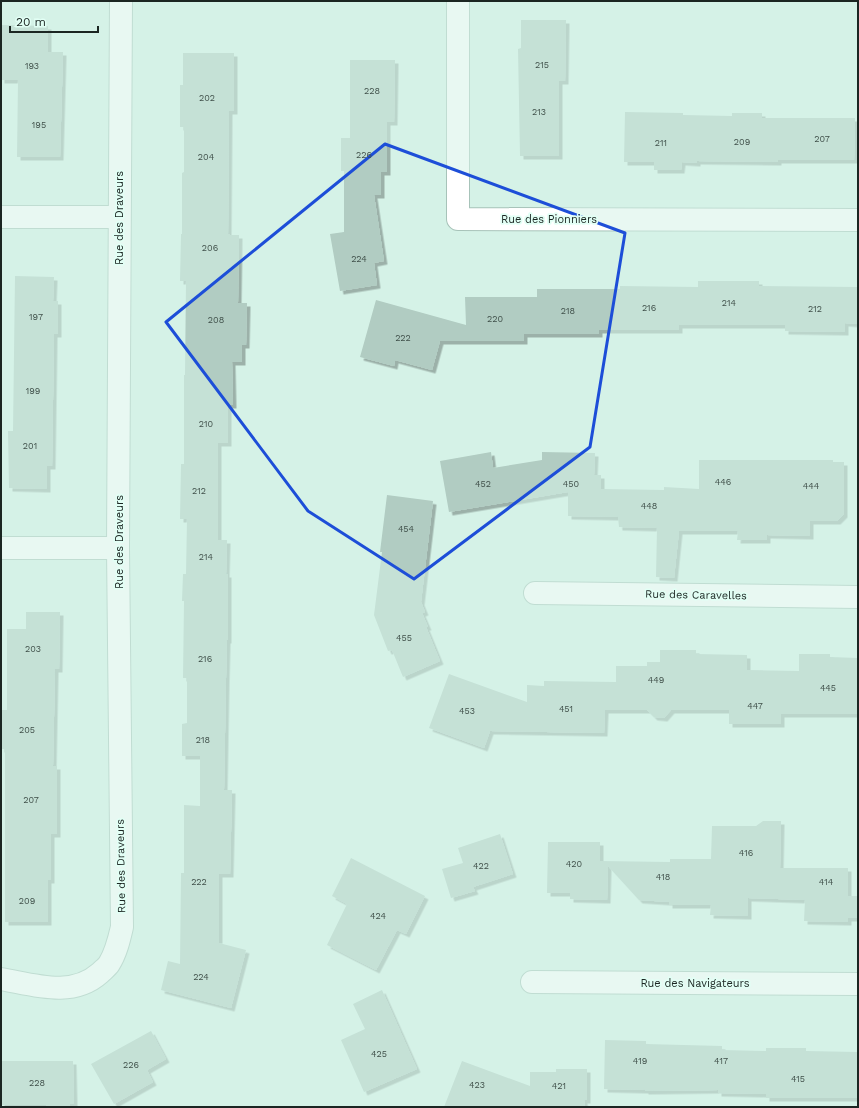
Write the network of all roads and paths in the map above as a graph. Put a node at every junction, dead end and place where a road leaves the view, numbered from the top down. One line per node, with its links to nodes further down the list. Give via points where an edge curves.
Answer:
1 (121, 1): 4 (street, Rue des Draveurs)
2 (458, 1): 5 (street, Rue des Pionniers, via 458,219)
3 (1, 217): 4 (street)
4 (119, 217): 7 (street, Rue des Draveurs)
5 (858, 220)
6 (1, 548): 7 (street)
7 (118, 548): 10 (street, Rue des Draveurs, via 122,927 117,946 108,965 94,978 77,987 56,989)
8 (535, 593): 9 (street, Rue des Caravelles)
9 (858, 597)
10 (1, 979)
11 (532, 982): 12 (street, Rue des Navigateurs)
12 (858, 984)

